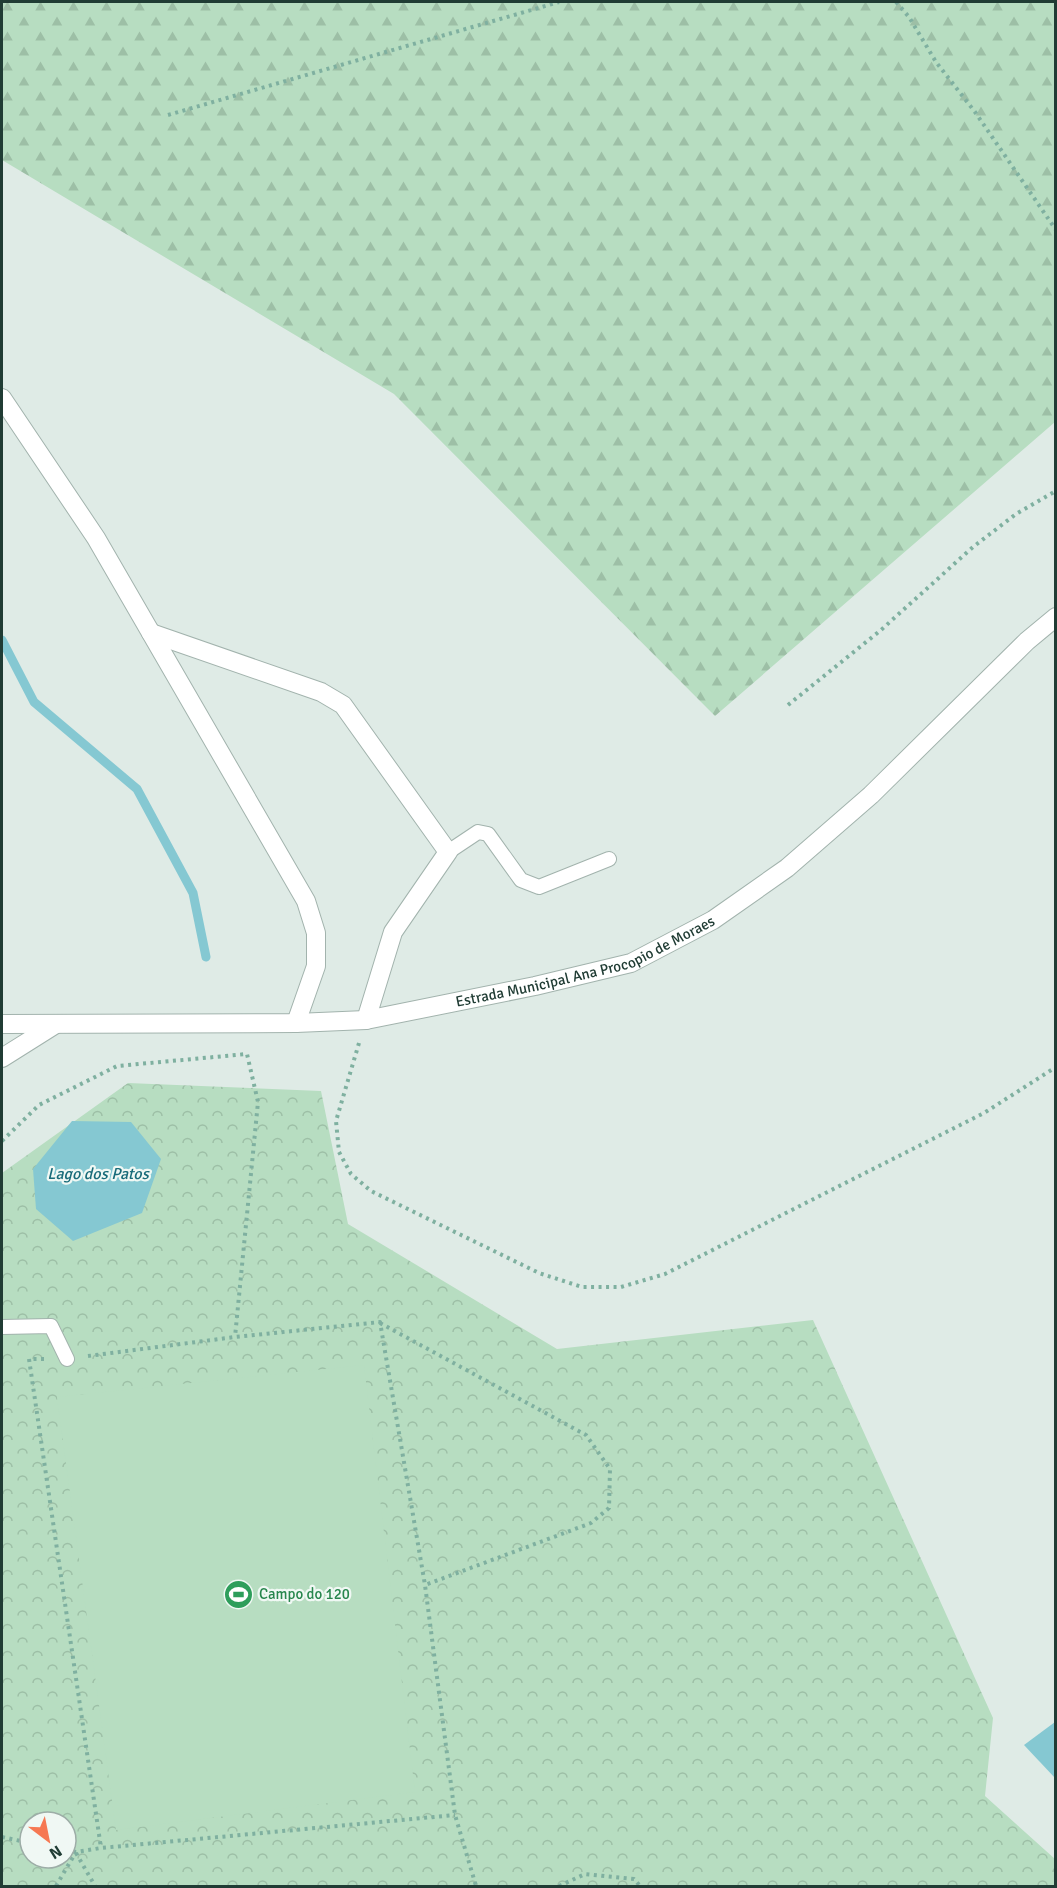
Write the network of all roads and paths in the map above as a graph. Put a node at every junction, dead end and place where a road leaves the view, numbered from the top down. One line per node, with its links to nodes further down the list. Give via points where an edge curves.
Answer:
1 (559, 2): 3 (path)
2 (896, 2): 4 (path)
3 (168, 115)
4 (1056, 230)
5 (2, 398): 8 (street, via 96,538)
6 (1056, 491): 9 (path, via 1016,514 973,547 881,630)
7 (1056, 617): 12 (street, Estrada Municipal Ana Procopio de Moraes, via 871,795 787,868 713,920 631,963)
8 (151, 633): 10 (street, via 321,692 344,705); 13 (street, via 306,902 316,933 316,966)
9 (788, 705)
10 (448, 852): 11 (lane, via 478,832 488,834 521,879 539,887); 12 (street, via 393,932)
11 (609, 859)
12 (366, 1020): 13 (street, Estrada Municipal Ana Procopio de Moraes); 17 (path, via 336,1121 339,1152 351,1174 371,1191 539,1273 582,1287 621,1287 665,1274 984,1113)
13 (296, 1023): 15 (street, Estrada Municipal Ana Procopio de Moraes)
14 (2, 1024): 15 (street, Estrada Municipal Ana Procopio de Moraes)
15 (56, 1024): 16 (street)
16 (2, 1058)
17 (1056, 1067)
18 (2, 1141): 21 (path, via 39,1105 117,1066 247,1054 258,1102)
19 (380, 1322): 21 (path); 23 (path); 23 (path, via 586,1435 610,1469 609,1508 591,1523)
20 (2, 1327): 22 (lane, via 51,1326)
21 (235, 1337): 22 (path)
22 (67, 1359): 27 (path, via 29,1359)
23 (425, 1585): 24 (path)
24 (455, 1815): 27 (path); 33 (path)
25 (2, 1837): 26 (path)
26 (18, 1840)
27 (101, 1848): 28 (path)
28 (78, 1852)
29 (78, 1856): 32 (path)
30 (66, 1870): 31 (path)
31 (56, 1887)
32 (95, 1887)
33 (476, 1887)
34 (559, 1887): 35 (path, via 585,1874 634,1879)
35 (640, 1887)

